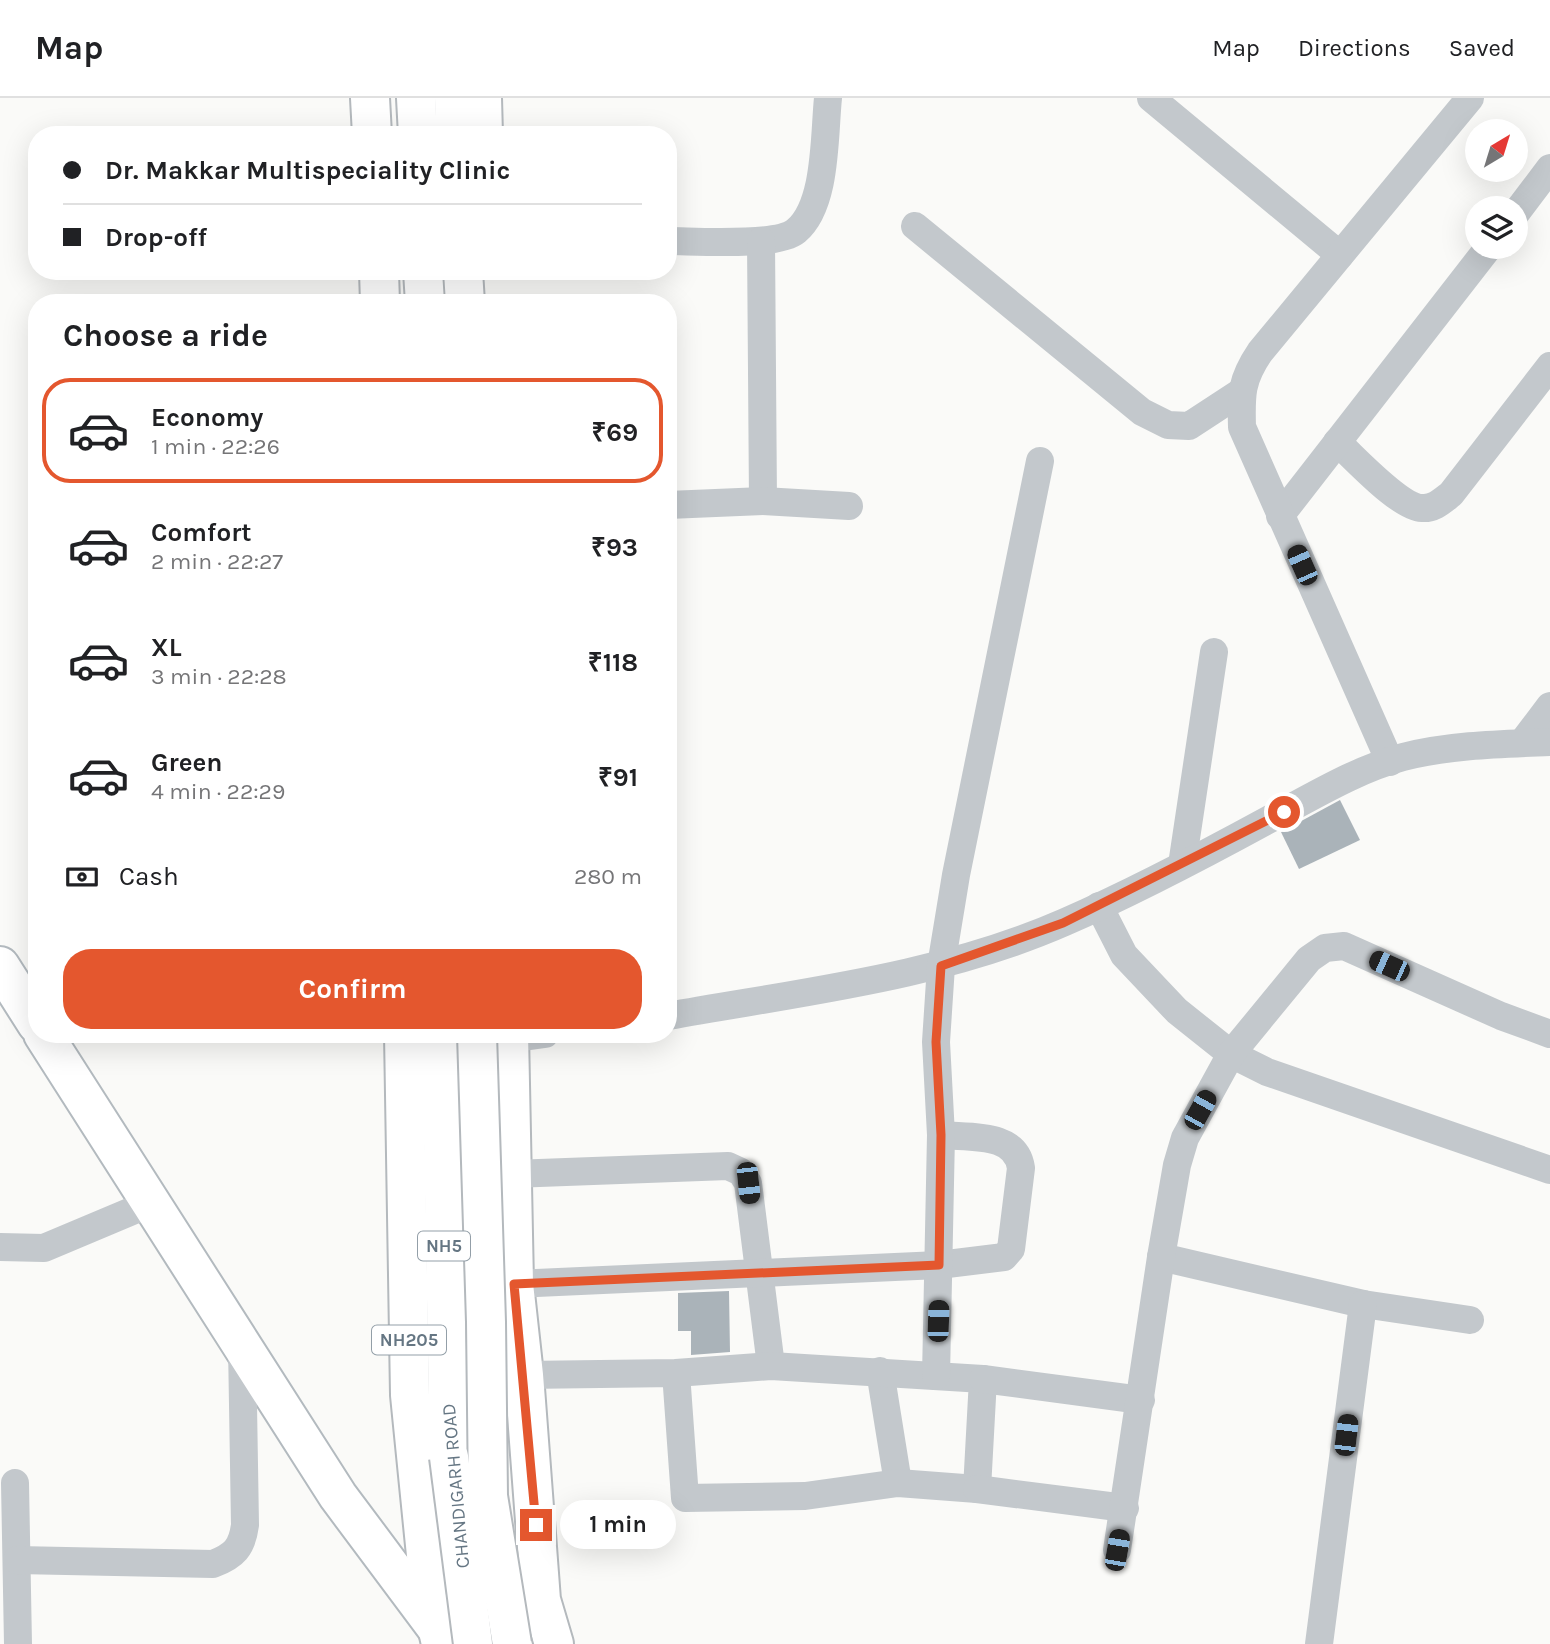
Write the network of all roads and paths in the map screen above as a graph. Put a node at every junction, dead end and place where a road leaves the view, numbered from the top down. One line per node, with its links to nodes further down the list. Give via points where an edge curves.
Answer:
1 (370, 98): 8 (main road)
2 (416, 98): 9 (main road)
3 (454, 98): 10 (main road)
4 (482, 98): 11 (main road)
5 (828, 98): 16 (street, via 813,209 795,233)
6 (1151, 98): 17 (street)
7 (1470, 98): 17 (street)
8 (372, 126)
9 (418, 126)
10 (456, 126)
11 (483, 126)
12 (1550, 168): 13 (street)
13 (1528, 197)
14 (915, 226): 20 (street, via 1142,412 1168,425 1189,426)
15 (677, 241): 16 (street)
16 (761, 241): 23 (street)
17 (1340, 255): 20 (street, via 1260,352)
18 (1480, 259): 21 (street)
19 (1550, 366): 21 (street, via 1451,494 1434,507 1421,509 1401,500)
20 (1241, 392): 26 (street, via 1242,427)
21 (1337, 442): 26 (street)
22 (1040, 461): 35 (street)
23 (763, 501): 24 (street); 25 (street)
24 (677, 505)
25 (849, 506)
26 (1280, 516): 31 (street)
27 (1213, 652): 32 (street)
28 (1550, 706): 30 (street)
29 (1550, 742): 30 (street)
30 (1522, 743): 31 (street, via 1483,745)
31 (1390, 762): 32 (street, via 1350,777)
32 (1182, 865): 33 (street)
33 (1098, 906): 35 (street); 44 (street, via 1124,955 1177,1011)
34 (0, 966): 36 (main road)
35 (941, 966): 37 (street); 45 (street, via 936,1042)
36 (28, 1010)
37 (677, 1014)
38 (1550, 1034): 44 (street, via 1344,946 1325,948 1309,959)
39 (49, 1043): 48 (main road)
40 (404, 1043): 70 (main road, NH205, via 410,1395 430,1595)
41 (441, 1043): 73 (main road, CHANDIGARH ROAD / NH5, bridge, via 449,1457)
42 (509, 1043): 74 (main road, NH5, bridge, via 486,1322 488,1496)
43 (510, 1043): 47 (main road)
44 (1231, 1054): 46 (street, via 1267,1072); 50 (street, via 1185,1138)
45 (941, 1135): 51 (street); 51 (street, via 1001,1141 1019,1155 1021,1168 1011,1249 995,1260)
46 (1550, 1170)
47 (512, 1174): 52 (street, via 727,1166 741,1172 748,1183); 53 (main road)
48 (151, 1203): 49 (street, via 44,1248); 56 (main road)
49 (0, 1247)
50 (1161, 1257): 54 (street); 63 (street)
51 (939, 1265): 52 (street); 61 (street)
52 (758, 1273): 53 (street); 57 (street)
53 (514, 1284): 60 (main road)
54 (1363, 1304): 55 (street); 75 (street)
55 (1470, 1320)
56 (242, 1345): 69 (street, via 246,1525 243,1541 232,1556 213,1563); 70 (main road, via 338,1496)
57 (771, 1366): 58 (street); 59 (street)
58 (880, 1371): 61 (street); 65 (street)
59 (676, 1373): 60 (street); 65 (street, via 685,1498 805,1496)
60 (524, 1375): 71 (main road, via 541,1600)
61 (936, 1376): 62 (street)
62 (983, 1379): 63 (street); 66 (street)
63 (1141, 1400): 67 (street)
64 (15, 1483): 69 (street)
65 (898, 1483): 66 (street)
66 (977, 1489): 67 (street)
67 (1125, 1508): 68 (street)
68 (1117, 1550)
69 (17, 1560): 72 (street)
70 (440, 1637): 71 (main road)
71 (552, 1638)
72 (19, 1644)
73 (473, 1644)
74 (512, 1644)
75 (1319, 1644)

